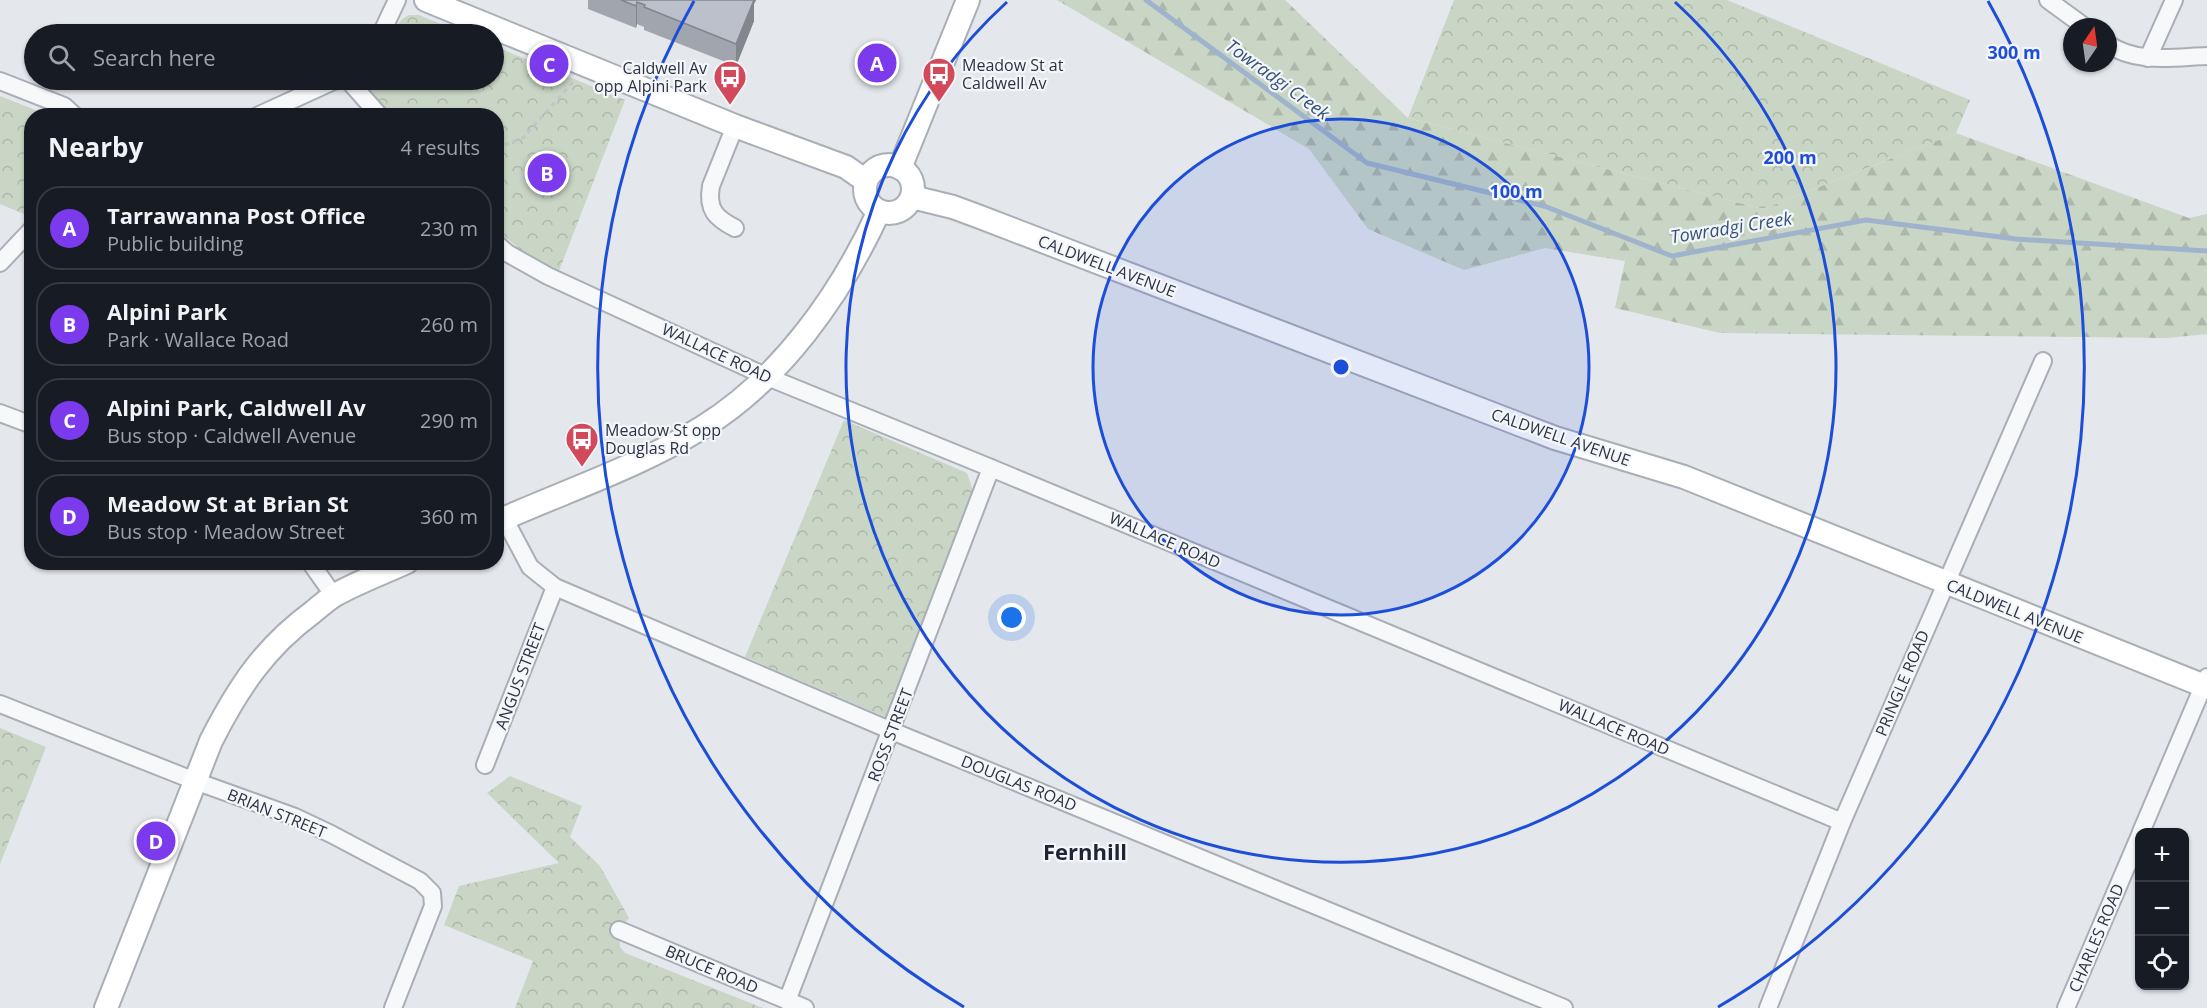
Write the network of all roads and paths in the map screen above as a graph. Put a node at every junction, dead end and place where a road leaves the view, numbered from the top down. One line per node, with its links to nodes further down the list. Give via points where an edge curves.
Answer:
1 (397, 0): 7 (street)
2 (426, 0): 8 (main road)
3 (968, 0): 22 (main road)
4 (2048, 0): 6 (street)
5 (2174, 0): 12 (street)
6 (2073, 18)
7 (386, 24)
8 (485, 24)
9 (504, 32): 20 (main road)
10 (2117, 48): 12 (street)
11 (2207, 56): 12 (street)
12 (2140, 57)
13 (0, 81): 17 (street)
14 (568, 87): 21 (path, via 523,138)
15 (314, 90): 18 (street)
16 (357, 90): 19 (street)
17 (66, 108)
18 (274, 108)
19 (373, 108)
20 (735, 126): 23 (main road, via 846,167); 26 (street, via 709,196 714,215)
21 (504, 145)
22 (900, 168): 23 (main road, via 884,165 873,170); 24 (main road, via 912,181)
23 (866, 181): 25 (main road, via 868,201)
24 (912, 197): 25 (main road, via 900,211); 39 (main road, CALDWELL AVENUE, via 954,207 1555,438 1684,477)
25 (879, 211): 31 (main road, via 841,282 796,345)
26 (735, 228)
27 (24, 238): 29 (street)
28 (504, 254): 31 (street, WALLACE ROAD)
29 (0, 263)
30 (2043, 362): 39 (street, PRINGLE ROAD)
31 (765, 376): 34 (street, WALLACE ROAD); 35 (main road, via 729,409 671,445)
32 (0, 413): 33 (street)
33 (24, 422)
34 (992, 468): 44 (street, ROSS STREET); 47 (street, WALLACE ROAD)
35 (504, 518)
36 (504, 526): 40 (street, DOUGLAS ROAD, via 530,567)
37 (316, 570): 41 (street)
38 (390, 570): 41 (main road)
39 (1945, 583): 42 (main road, CALDWELL AVENUE); 47 (street, PRINGLE ROAD)
40 (555, 588): 44 (street, DOUGLAS ROAD); 45 (street, ANGUS STREET)
41 (334, 596): 46 (main road, via 298,622 248,676 227,708)
42 (2206, 683): 48 (street, CHARLES ROAD)
43 (0, 704): 46 (street, BRIAN STREET)
44 (891, 731): 51 (street, ROSS STREET); 55 (street, DOUGLAS ROAD)
45 (485, 765)
46 (195, 781): 52 (main road); 53 (street, BRIAN STREET, via 331,834 420,881 432,893 433,906)
47 (1842, 822): 56 (street, PRINGLE ROAD)
48 (2143, 828)
49 (2135, 846): 57 (street, CHARLES ROAD)
50 (619, 930): 51 (street, BRUCE ROAD)
51 (787, 1001): 54 (street, BRUCE ROAD)
52 (106, 1008)
53 (393, 1008)
54 (805, 1008)
55 (1564, 1008)
56 (1767, 1008)
57 (2066, 1008)

